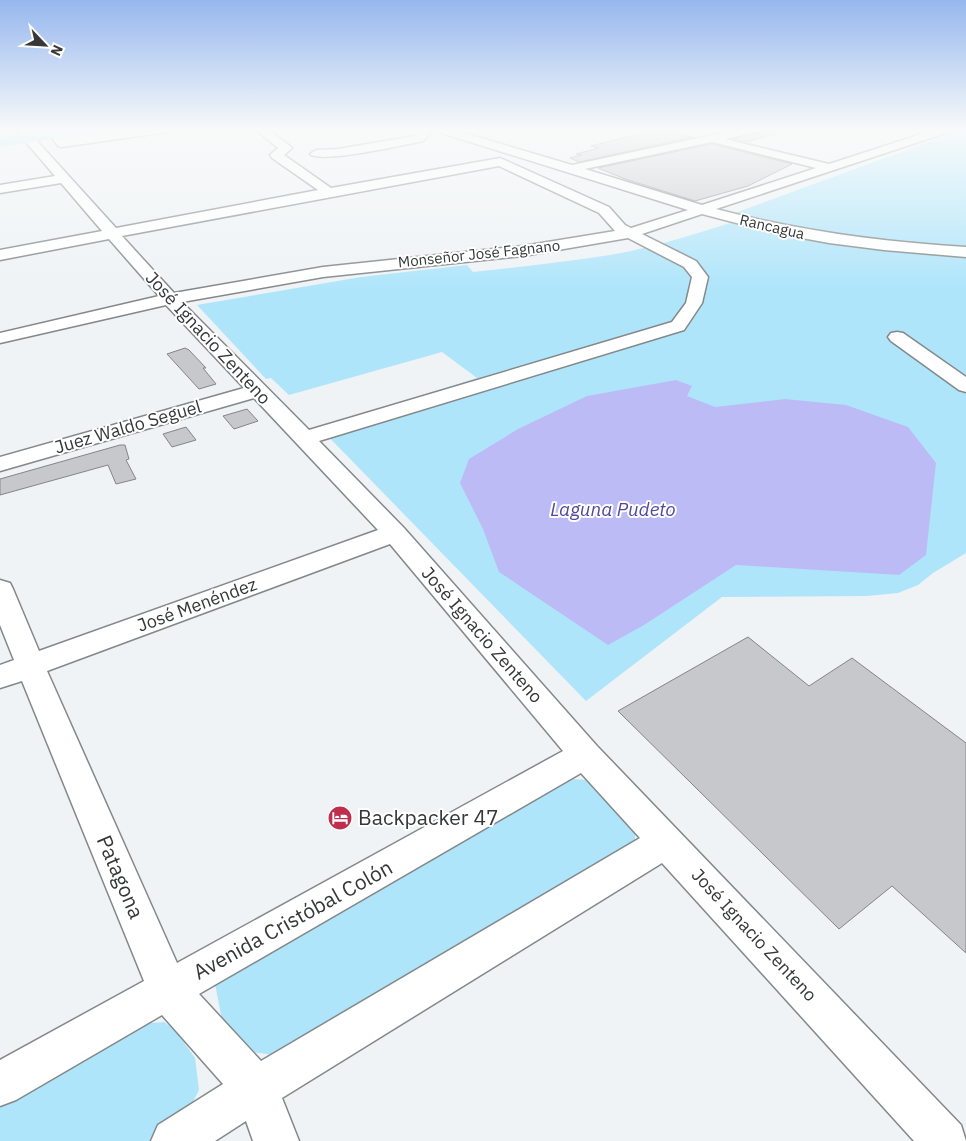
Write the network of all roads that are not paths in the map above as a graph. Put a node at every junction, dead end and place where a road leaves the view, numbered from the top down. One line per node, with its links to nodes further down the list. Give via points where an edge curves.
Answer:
1 (43, 182): 10 (street)
2 (66, 182): 14 (street, José Ignacio Zenteno)
3 (315, 182): 11 (street)
4 (364, 182): 9 (street)
5 (385, 182): 9 (street)
6 (544, 182): 13 (street, via 604,210 620,228)
7 (616, 182): 12 (street, Rancagua)
8 (782, 182): 12 (street, Monseñor José Fagnano)
9 (369, 185): 11 (street)
10 (0, 189)
11 (329, 192): 14 (street)
12 (703, 209): 13 (street, Monseñor José Fagnano); 15 (street, Rancagua, via 808,235)
13 (630, 233): 17 (street, Monseñor José Fagnano, via 523,251 323,272); 22 (street, via 690,264 700,277 694,303 678,326)
14 (112, 234): 16 (street); 17 (street, José Ignacio Zenteno)
15 (966, 252)
16 (0, 255)
17 (170, 299): 19 (street, Monseñor José Fagnano); 21 (street, José Ignacio Zenteno)
18 (897, 337): 20 (street)
19 (0, 338)
20 (966, 386)
21 (256, 390): 22 (street, José Ignacio Zenteno); 23 (street, Juez Waldo Seguel)
22 (303, 439): 24 (street, José Ignacio Zenteno)
23 (0, 464)
24 (395, 533): 26 (street, José Menéndez); 27 (street, José Ignacio Zenteno)
25 (0, 589): 26 (street, Patagona)
26 (15, 671): 29 (street, Patagona)
27 (585, 755): 28 (street, José Ignacio Zenteno); 29 (street, Avenida Cristóbal Colón)
28 (667, 841): 31 (street); 34 (street, José Ignacio Zenteno)
29 (168, 991): 30 (street, Avenida Cristóbal Colón); 31 (street, Patagona)
30 (0, 1084)
31 (256, 1089): 32 (street); 33 (street, Patagona)
32 (174, 1141)
33 (276, 1141)
34 (945, 1141)

